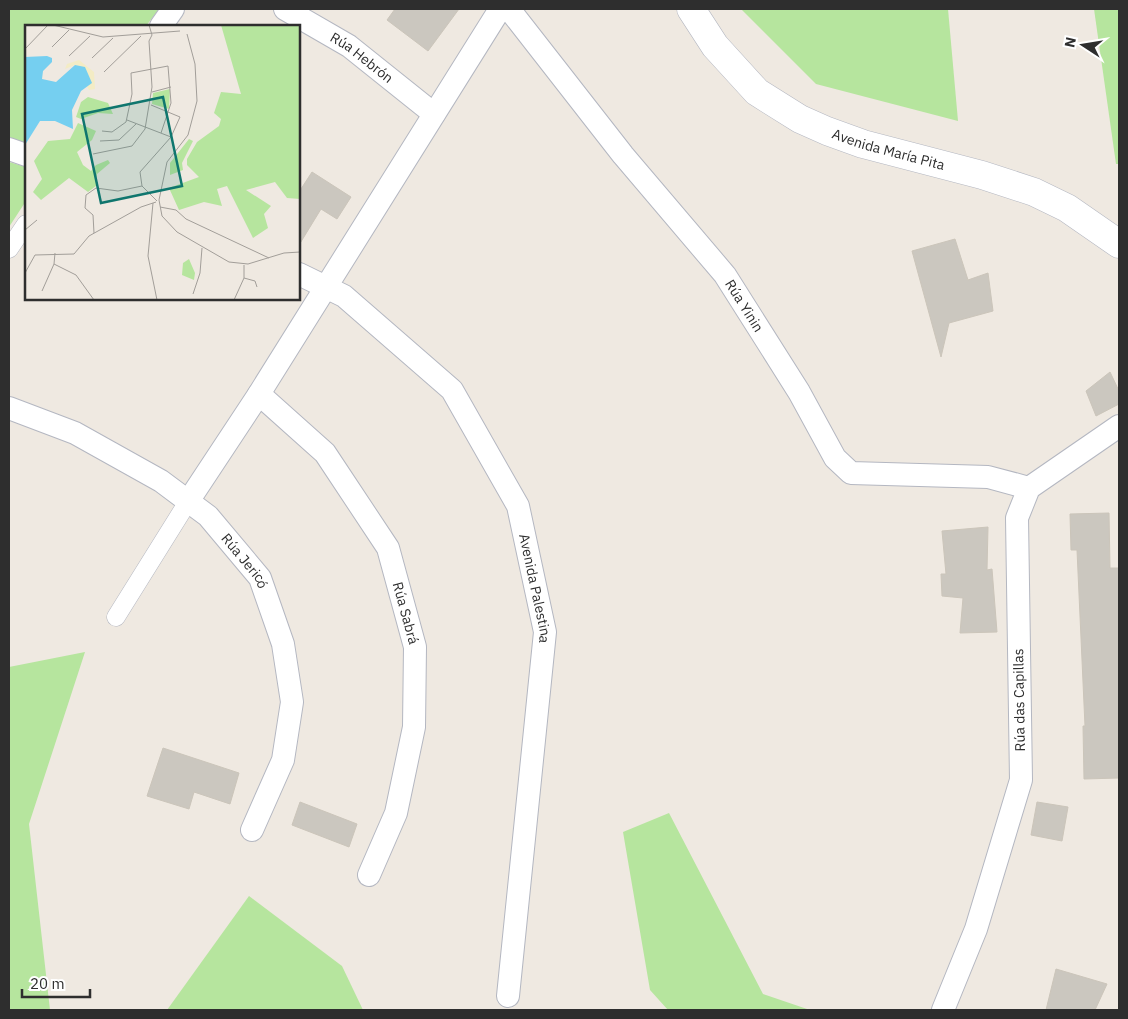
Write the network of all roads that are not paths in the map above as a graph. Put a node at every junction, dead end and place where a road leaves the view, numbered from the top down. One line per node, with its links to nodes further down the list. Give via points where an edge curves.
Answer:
1 (173, 9): 6 (street)
2 (285, 9): 7 (street, Rúa Hebrón, via 349,46)
3 (500, 9): 7 (street)
4 (509, 9): 18 (street, Rúa Yinin, via 623,155 725,275 799,392 835,458 851,473 988,477)
5 (691, 9): 11 (main road, Avenida María Pita, via 715,46 757,92 800,119 863,144 1034,192 1067,208)
6 (162, 25)
7 (434, 114): 14 (street)
8 (9, 149): 9 (street)
9 (25, 155)
10 (25, 225): 12 (street)
11 (1119, 244)
12 (9, 249)
13 (300, 274): 14 (street, Avenida Palestina)
14 (325, 287): 15 (street); 23 (street, Avenida Palestina, via 344,296 452,390 518,506 545,632)
15 (259, 394): 19 (street); 22 (street, Rúa Sabrá, via 326,453 388,548 415,647 414,727 396,813)
16 (9, 408): 19 (street, Rúa Jericó, via 75,433)
17 (1119, 426): 18 (street)
18 (1029, 488): 24 (street, Rúa das Capillas, via 1017,518 1021,780 976,929)
19 (189, 500): 20 (street); 21 (street, Rúa Jericó, via 208,516 260,578 283,644 292,702 283,760)
20 (116, 618)
21 (252, 830)
22 (368, 876)
23 (508, 996)
24 (943, 1010)

